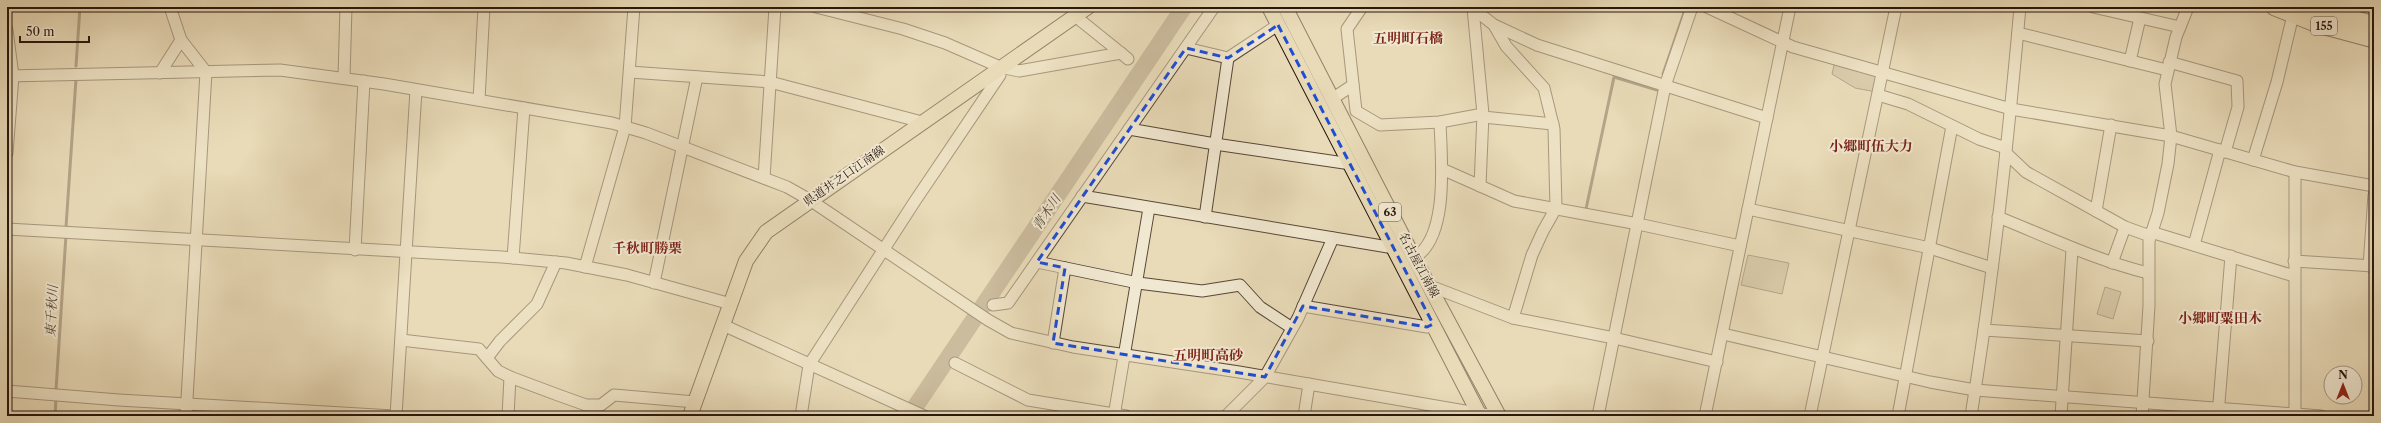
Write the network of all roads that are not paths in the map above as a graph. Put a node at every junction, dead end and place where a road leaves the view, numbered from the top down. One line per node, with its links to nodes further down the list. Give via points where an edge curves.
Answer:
1 (170, 7): 33 (street)
2 (346, 7): 46 (street)
3 (484, 7): 54 (street)
4 (634, 7): 41 (street)
5 (775, 7): 48 (street)
6 (816, 7): 39 (street, via 945,43)
7 (1088, 7): 24 (main road, 県道井之口江南線)
8 (1214, 7): 35 (street)
9 (1269, 7): 26 (main road, 名古屋江南線 / 63)
10 (1286, 7): 53 (main road, 名古屋江南線 / 63)
11 (1362, 7): 49 (street, via 1348,29)
12 (1692, 7): 50 (street)
13 (1707, 7): 34 (street)
14 (1790, 7): 34 (street)
15 (1896, 7): 42 (street)
16 (2020, 7): 31 (street)
17 (2093, 7): 25 (street)
18 (2188, 7): 29 (street)
19 (2275, 7): 23 (highway, 155)
20 (2310, 7): 22 (highway, 155)
21 (1472, 8): 27 (street); 57 (street)
22 (2348, 13): 28 (highway, 155)
23 (2293, 15): 32 (highway, 155, via 2341,32); 72 (street)
24 (1075, 16): 39 (main road, 県道井之口江南線); 39 (street, via 1124,56 1019,71)
25 (2140, 18): 29 (street); 37 (street)
26 (1278, 25): 36 (street); 73 (main road, 名古屋江南線 / 63)
27 (1494, 25): 50 (street, via 1537,45); 61 (street, via 1506,46 1544,88)
28 (2374, 25)
29 (2180, 27): 38 (street)
30 (7, 30): 44 (street)
31 (2018, 33): 37 (street); 56 (street)
32 (2374, 39)
33 (181, 40): 40 (street); 43 (street)
34 (1782, 43): 42 (street); 58 (street)
35 (1186, 48): 36 (street); 65 (street)
36 (1228, 58): 67 (street)
37 (2130, 61): 38 (street)
38 (2168, 66): 66 (street, via 2165,84); 70 (street, via 2237,81 2238,107)
39 (1000, 67): 59 (main road, 県道井之口江南線); 101 (street, via 1000,75)
40 (206, 72): 43 (street); 46 (street, via 280,70); 94 (street)
41 (630, 72): 45 (street); 64 (street)
42 (1883, 72): 52 (street); 56 (street)
43 (160, 73): 44 (street)
44 (10, 76): 71 (street)
45 (697, 77): 48 (street); 68 (street)
46 (344, 78): 47 (street)
47 (364, 81): 51 (street); 99 (street)
48 (770, 82): 59 (street); 76 (street)
49 (1353, 85): 53 (street); 60 (street, via 1356,111 1380,125)
50 (1665, 86): 58 (street); 88 (street)
51 (416, 90): 54 (street); 102 (street)
52 (1878, 95): 63 (street, via 1908,104); 91 (street)
53 (1332, 99): 105 (main road, 名古屋江南線 / 63)
54 (479, 100): 55 (street)
55 (524, 108): 64 (street); 104 (street)
56 (2011, 109): 62 (street); 69 (street)
57 (1483, 115): 60 (street); 61 (street); 77 (street)
58 (1767, 118): 84 (street)
59 (922, 122): 81 (main road, 県道井之口江南線)
60 (1440, 122): 74 (street)
61 (1553, 124): 83 (street)
62 (2111, 125): 66 (street); 85 (street)
63 (1952, 126): 69 (street); 98 (street)
64 (626, 127): 68 (street); 111 (street)
65 (1129, 129): 67 (street); 80 (street)
66 (2171, 136): 70 (street); 92 (street, via 2168,164)
67 (1215, 144): 73 (street); 86 (street)
68 (682, 147): 76 (street); 116 (street)
69 (2006, 150): 85 (street, via 2026,172); 87 (street)
70 (2223, 151): 72 (street); 95 (street)
71 (7, 153)
72 (2254, 160): 75 (street)
73 (1351, 164): 96 (main road, 名古屋江南線 / 63)
74 (1442, 169): 77 (street); 105 (street, via 1441,202 1433,231 1424,252)
75 (2295, 172): 78 (street); 106 (street)
76 (764, 178): 81 (street)
77 (1480, 186): 83 (street, via 1514,201)
78 (2374, 186)
79 (2374, 195): 110 (street)
80 (1082, 196): 82 (street); 108 (street)
81 (810, 200): 101 (street); 119 (main road, 県道井之口江南線, via 766,232 746,261)
82 (1149, 208): 86 (street); 117 (street)
83 (1556, 208): 88 (street); 122 (street, via 1532,255)
84 (1748, 209): 91 (street); 97 (street)
85 (2096, 211): 89 (street)
86 (1205, 217): 93 (street)
87 (1998, 217): 100 (street, via 2057,241); 113 (street)
88 (1638, 224): 97 (street); 129 (street)
89 (2124, 227): 92 (street); 109 (street)
90 (7, 228): 94 (street)
91 (1849, 231): 98 (street); 134 (street)
92 (2151, 234): 95 (street); 114 (street)
93 (1333, 238): 96 (street); 121 (street)
94 (197, 239): 99 (street); 146 (street)
95 (2194, 245): 103 (street)
96 (1394, 246): 123 (main road, 名古屋江南線 / 63)
97 (1740, 246): 127 (street)
98 (1930, 248): 113 (street); 139 (street)
99 (355, 250): 102 (street)
100 (2072, 250): 109 (street); 128 (street)
101 (884, 251): 132 (street, via 1011,334); 138 (street)
102 (406, 253): 104 (street); 130 (street)
103 (2231, 256): 115 (street); 149 (street)
104 (513, 258): 107 (street)
105 (1414, 258): 118 (main road, 名古屋江南線 / 63)
106 (2294, 261): 110 (street); 115 (street)
107 (556, 262): 111 (street); 135 (street, via 537,304)
108 (1037, 262): 112 (street); 120 (street, via 1008,303)
109 (2112, 264): 114 (street)
110 (2372, 266)
111 (585, 267): 116 (street)
112 (1065, 268): 117 (street); 132 (street)
113 (1992, 268): 126 (street)
114 (2148, 273): 131 (street)
115 (2294, 276): 153 (street)
116 (654, 283): 119 (street)
117 (1138, 283): 125 (street, via 1202,291 1240,285 1260,307); 133 (street)
118 (1430, 286): 122 (street); 164 (main road, 名古屋江南線 / 63)
119 (730, 304): 124 (main road, 県道井之口江南線)
120 (993, 305)
121 (1303, 306): 123 (street, via 1427,327); 125 (street)
122 (1513, 318): 129 (street)
123 (1433, 324): 150 (main road, 名古屋江南線 / 63)
124 (723, 325): 138 (street); 147 (main road, 県道井之口江南線)
125 (1292, 328): 140 (street)
126 (1984, 330): 128 (street); 143 (street)
127 (1723, 334): 134 (street); 136 (street)
128 (2066, 336): 131 (street); 145 (street)
129 (1614, 338): 136 (street); 165 (street)
130 (401, 340): 135 (street, via 478,349); 156 (street)
131 (2148, 341): 148 (street)
132 (1053, 343): 133 (street)
133 (1125, 356): 140 (street); 152 (street)
134 (1822, 357): 139 (street); 167 (street)
135 (487, 358): 141 (street)
136 (1717, 362): 166 (street)
137 (954, 363): 152 (street, via 1028,400)
138 (809, 366): 151 (street); 159 (street)
139 (1906, 376): 143 (street); 168 (street)
140 (1265, 377): 142 (street); 161 (street)
141 (510, 378): 147 (street, via 586,405 601,405 614,395); 157 (street)
142 (1309, 384): 150 (street); 162 (street)
143 (1975, 390): 145 (street); 169 (street)
144 (7, 391): 146 (street, via 119,400)
145 (2062, 397): 148 (street); 170 (street)
146 (186, 402): 154 (street); 155 (street)
147 (695, 402): 158 (main road, 県道井之口江南線)
148 (2143, 403): 149 (street); 171 (street)
149 (2218, 412): 153 (street)
150 (1479, 414): 163 (street)
151 (921, 415)
152 (1114, 415): 160 (street)
153 (2295, 415): 172 (street)
154 (186, 416)
155 (393, 416)
156 (396, 416)
157 (508, 416)
158 (690, 416)
159 (801, 416)
160 (1126, 416)
161 (1226, 416)
162 (1304, 416)
163 (1494, 416)
164 (1499, 416)
165 (1598, 416)
166 (1705, 416)
167 (1810, 416)
168 (1898, 416)
169 (1971, 416)
170 (2061, 416)
171 (2142, 416)
172 (2322, 416)

